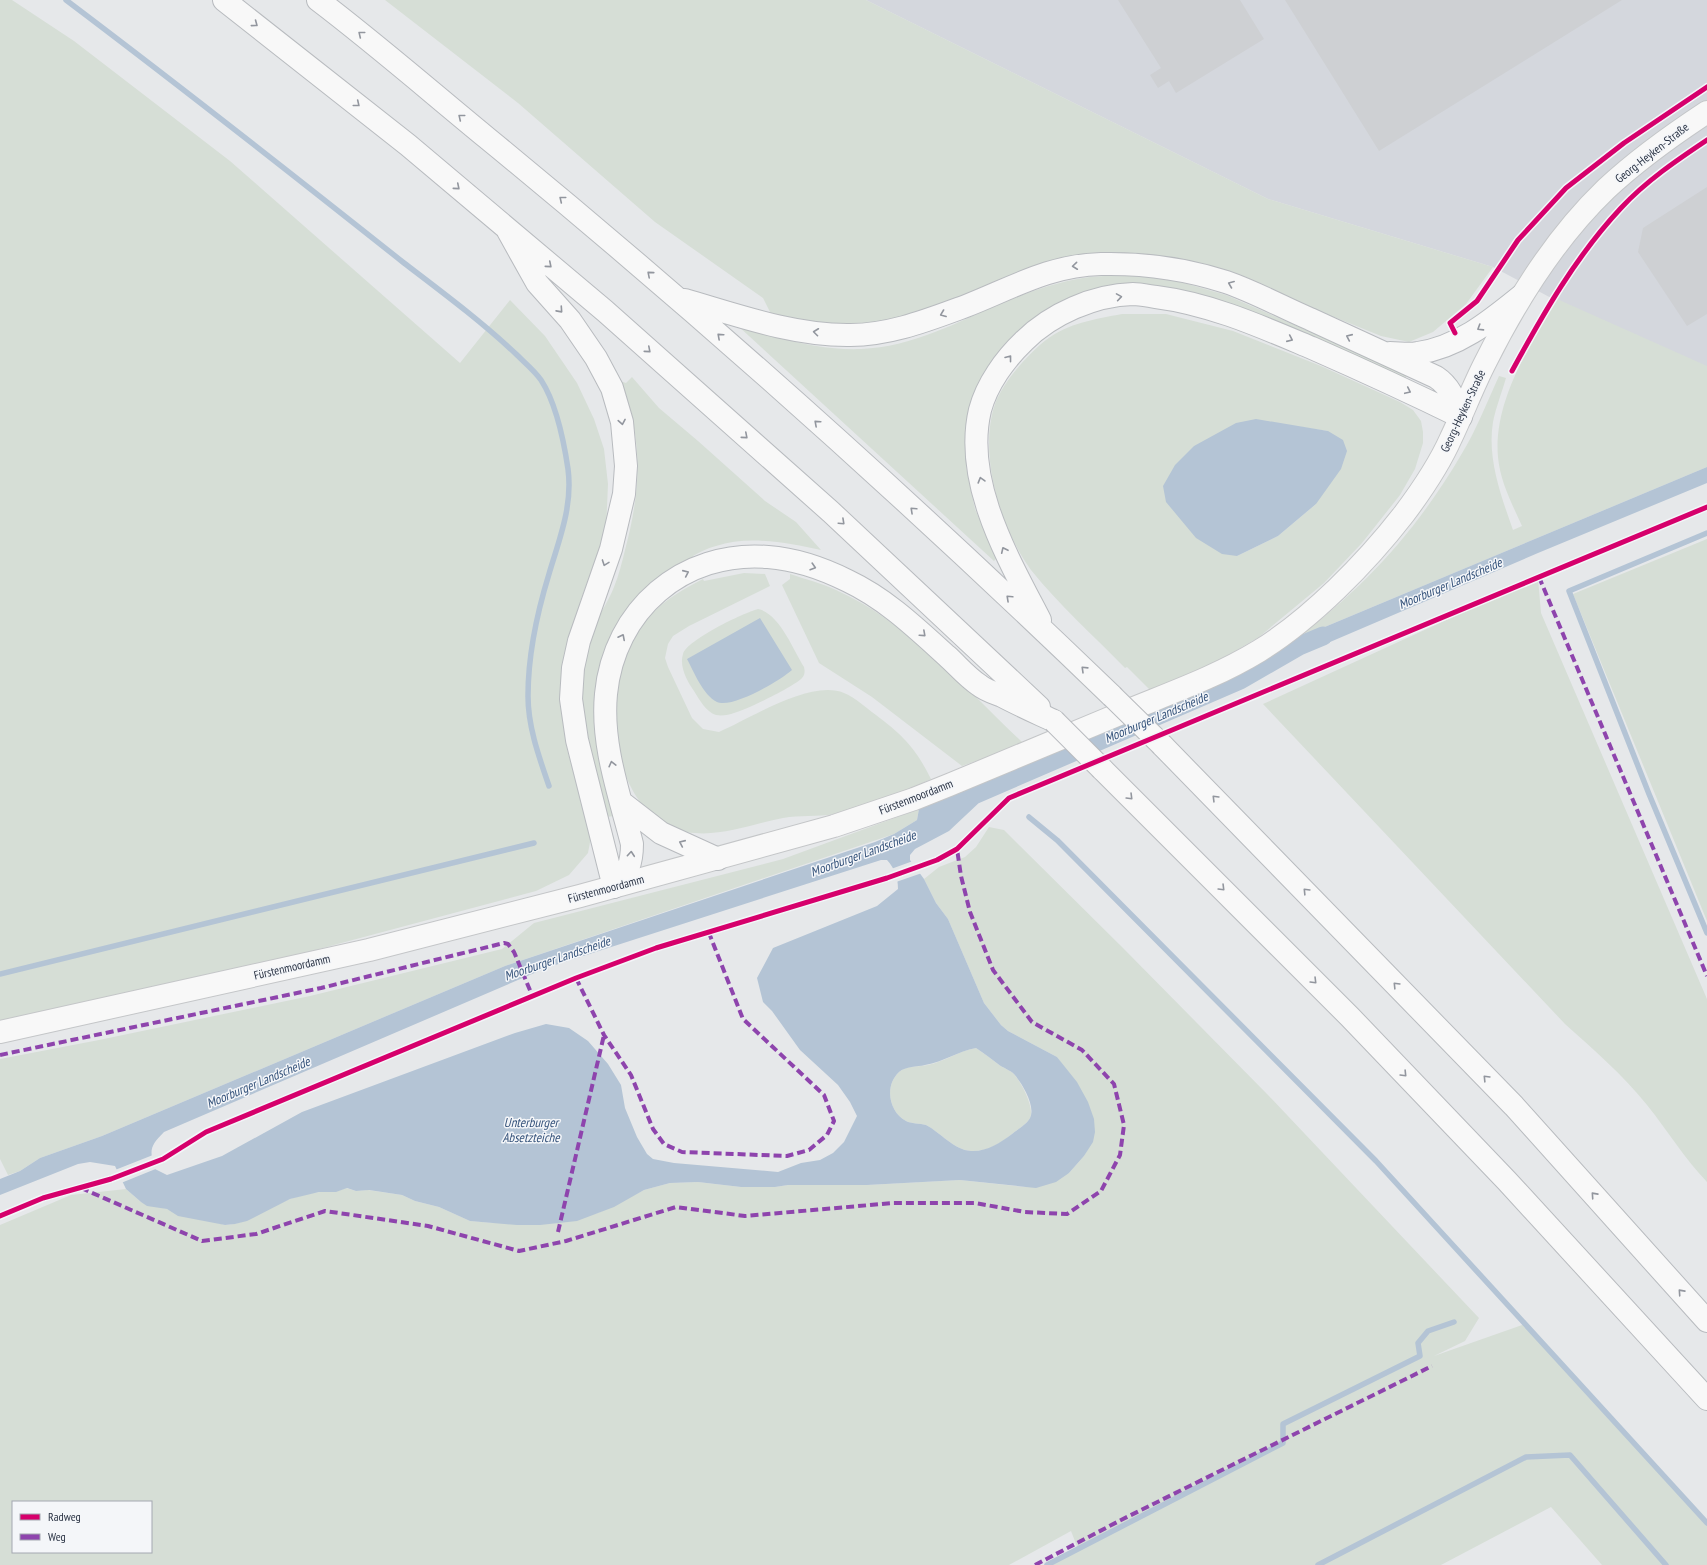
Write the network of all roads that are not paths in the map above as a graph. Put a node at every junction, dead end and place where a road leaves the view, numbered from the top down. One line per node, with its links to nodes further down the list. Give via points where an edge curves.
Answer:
1 (224, 0): 4 (main road, one-way to 4, via 408,145)
2 (318, 0): 6 (main road, one-way to 2)
3 (1707, 112): 5 (main road, Georg-Heyken-Straße, via 1649,152 1605,190 1554,249)
4 (508, 231): 11 (main road, one-way to 11, via 831,512); 14 (main road, one-way to 14, via 536,283 570,320 599,364 612,388 622,422 626,466 624,494 611,549 579,641 573,668 571,699 577,740)
5 (1522, 296): 7 (main road, one-way to 7, via 1459,341 1417,353); 8 (main road, Georg-Heyken-Straße, via 1486,361)
6 (680, 299): 7 (main road, one-way to 6, via 1227,283 1152,265 1070,266 1031,277 979,301 928,320 892,330 848,336 770,325); 9 (main road, one-way to 6)
7 (1385, 353): 8 (main road, via 1443,382 1452,393)
8 (1461, 417): 9 (main road, one-way to 8, via 1003,548 979,472 977,439 980,409 995,375 1034,331 1063,312 1096,300 1133,294 1168,298 1202,306 1254,323); 10 (main road, Georg-Heyken-Straße, via 1435,469 1403,514 1380,542 1319,605 1299,623 1257,652)
9 (1048, 634): 16 (main road, one-way to 9, bridge, via 1514,1106 1162,745)
10 (1193, 684): 13 (main road, Fürstenmoordamm, via 914,799 834,826)
11 (1054, 722): 12 (main road, one-way to 11, via 610,757 605,712 608,676 621,639 640,609 664,585 691,570 722,560 768,557 805,564 849,581 903,617 980,686); 17 (main road, one-way to 17, bridge, via 1361,1028 1508,1181)
12 (621, 802): 13 (main road, one-way to 12, via 661,833); 14 (main road, one-way to 12, via 628,871 632,853)
13 (718, 859): 14 (main road, Fürstenmoordamm)
14 (614, 887): 15 (main road, Fürstenmoordamm, via 369,950)
15 (0, 1032)
16 (1707, 1321)
17 (1707, 1399)

